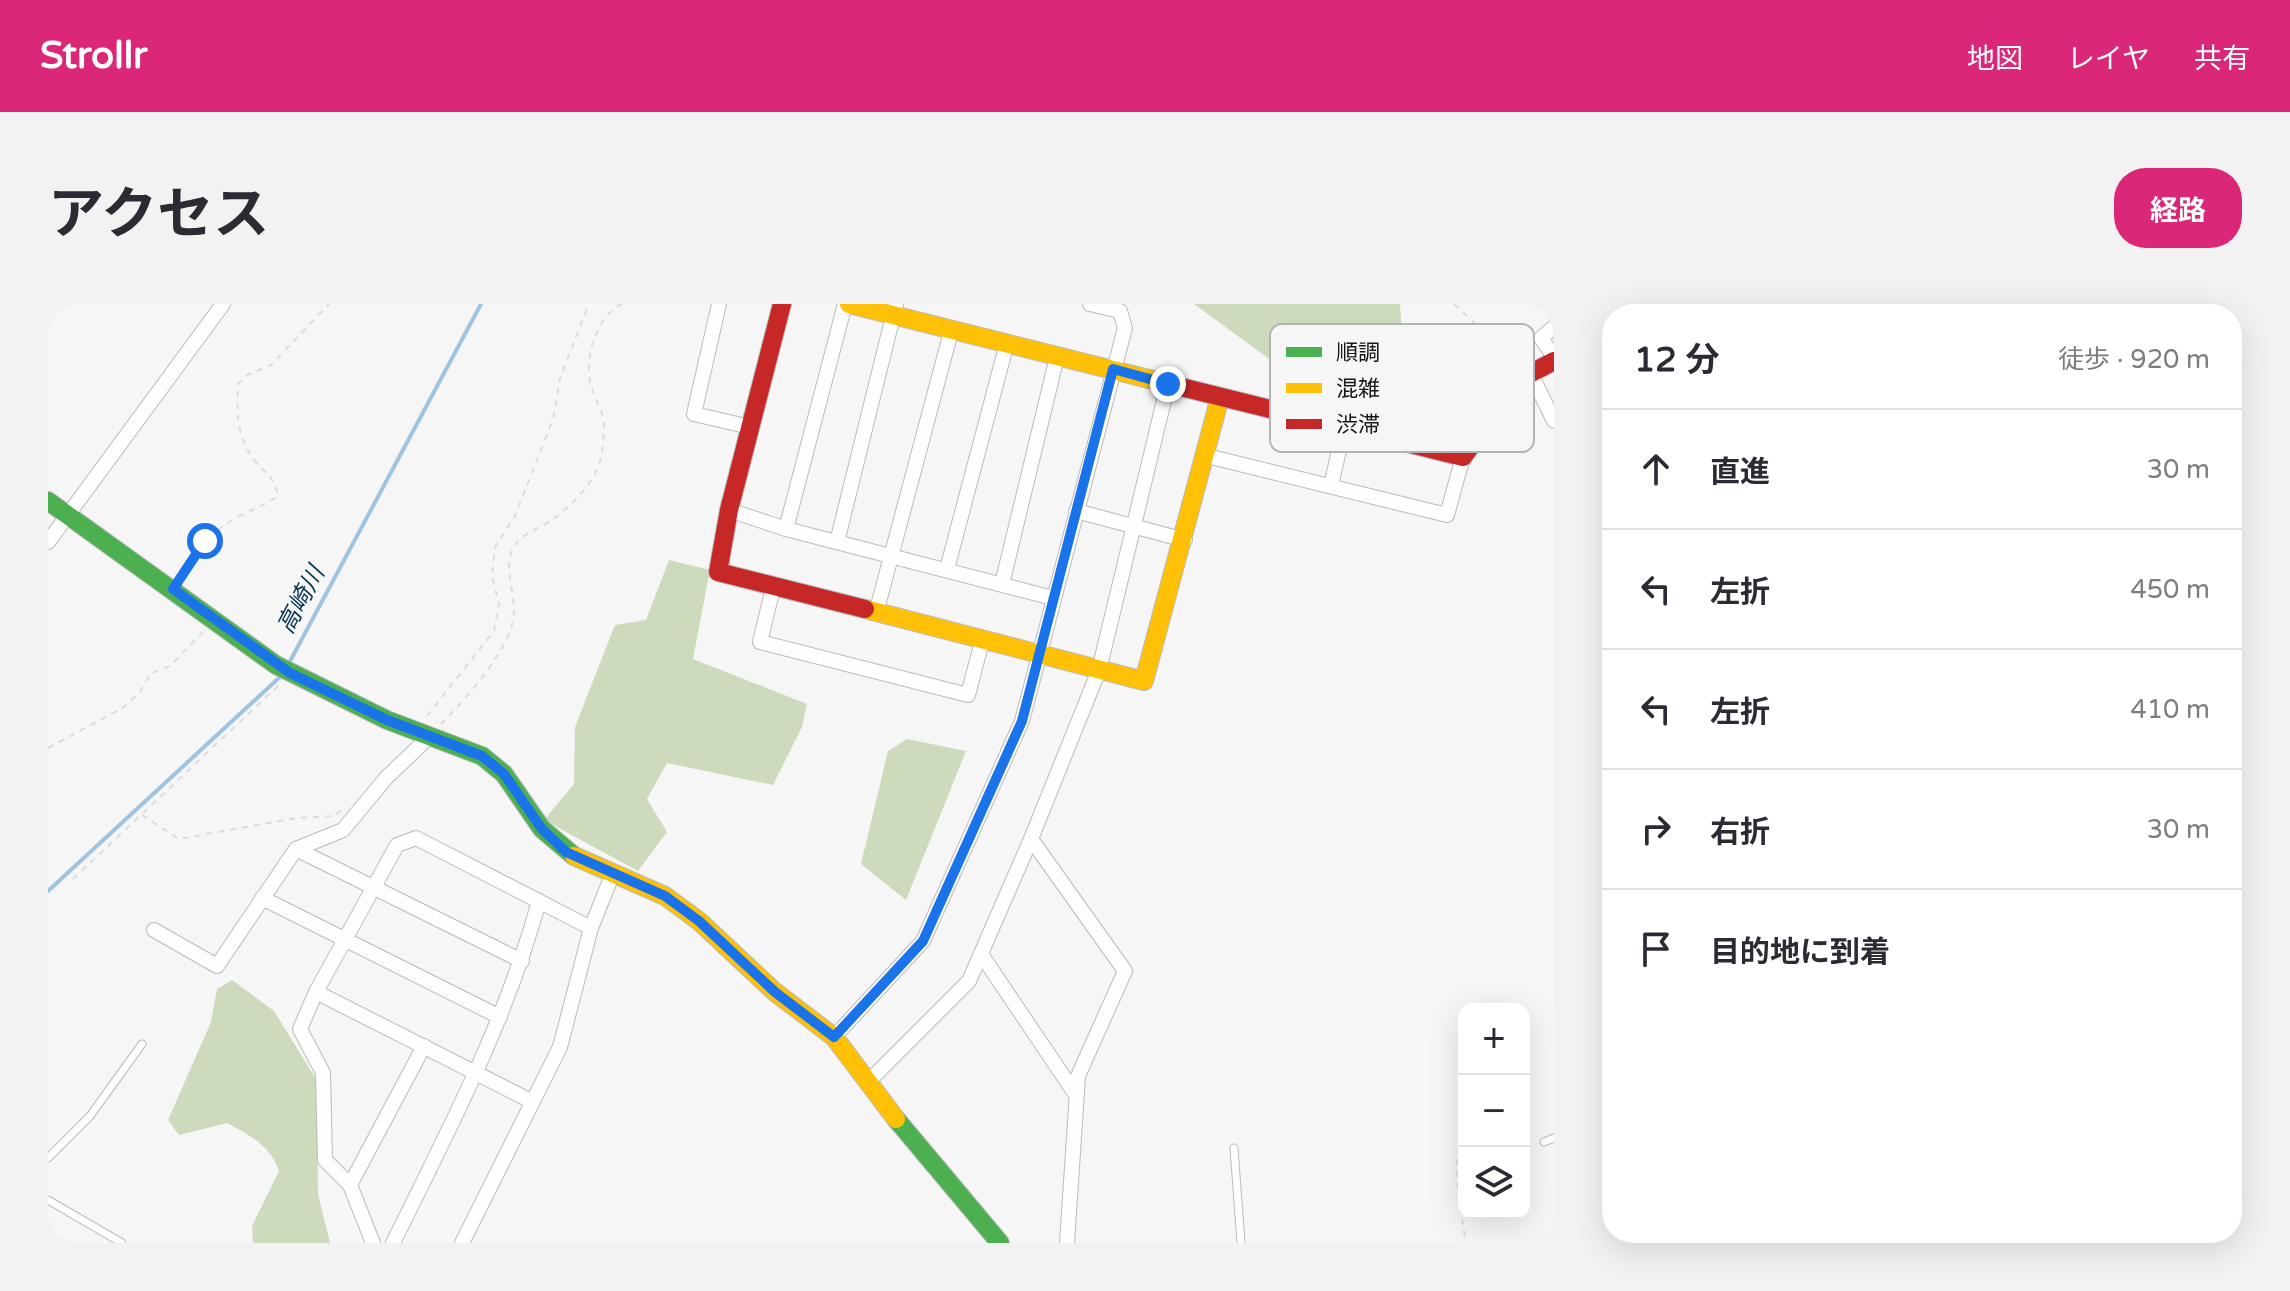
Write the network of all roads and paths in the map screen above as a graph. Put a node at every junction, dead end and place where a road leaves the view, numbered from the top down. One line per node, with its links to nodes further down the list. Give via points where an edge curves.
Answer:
1 (223, 304): 34 (street)
2 (329, 304): 44 (path, via 271,365 238,384 242,439 274,478 278,496 205,541)
3 (589, 304): 52 (path, via 560,378 553,419 515,516 495,547 492,576 499,604 494,631)
4 (622, 304): 52 (path, via 611,309 596,335 588,370 604,420 601,457 584,492 513,549 513,622 484,672)
5 (719, 304): 24 (street, via 694,414)
6 (782, 304): 24 (street)
7 (847, 304): 10 (street); 36 (street)
8 (1090, 304): 17 (street, via 1120,311 1125,328)
9 (1454, 304): 11 (path)
10 (894, 310): 13 (street); 39 (street)
11 (1476, 324)
12 (1554, 327): 16 (street, via 1541,338)
13 (952, 328): 14 (street); 40 (street)
14 (1007, 343): 15 (street); 41 (street)
15 (1057, 357): 17 (street); 42 (street)
16 (1554, 359): 18 (street)
17 (1113, 369): 20 (street); 33 (street)
18 (1534, 374)
19 (1534, 380): 23 (street)
20 (1168, 384): 21 (street); 35 (street)
21 (1220, 397): 22 (street); 28 (street)
22 (1270, 410)
23 (1554, 421)
24 (750, 427): 32 (street)
25 (1339, 452): 30 (street)
26 (1442, 452): 29 (street)
27 (1467, 452): 29 (street)
28 (1207, 456): 30 (street); 37 (street)
29 (1463, 457): 30 (street, via 1447,515)
30 (1331, 486)
31 (48, 501): 34 (street)
32 (729, 510): 36 (street); 43 (street, via 718,572)
33 (1076, 511): 35 (street); 45 (street)
34 (68, 514): 38 (street); 44 (street)
35 (1134, 527): 37 (street); 50 (street)
36 (786, 529): 39 (street)
37 (1185, 540): 50 (street, via 1144,681)
38 (48, 542)
39 (837, 542): 40 (street)
40 (892, 555): 41 (street); 46 (street)
41 (947, 569): 42 (street)
42 (1002, 584): 45 (street)
43 (773, 588): 46 (street); 48 (street, via 760,642 968,695)
44 (173, 589): 47 (street)
45 (1053, 598): 49 (street)
46 (876, 613): 48 (street)
47 (209, 615): 51 (street); 53 (path, via 203,634 170,666 150,674 124,707)
48 (982, 641): 49 (street)
49 (1038, 655): 50 (street); 70 (street, via 1022,721 923,941)
50 (1099, 670): 56 (street)
51 (290, 673): 52 (street); 55 (path)
52 (423, 733): 57 (street, via 343,830); 58 (street, via 482,756 504,774 542,829 566,852)
53 (48, 748)
54 (347, 804): 55 (path, via 335,816 179,839)
55 (142, 815): 59 (path)
56 (1031, 839): 66 (street); 75 (street, via 1125,971 1078,1076)
57 (296, 849): 60 (street); 61 (street)
58 (613, 873): 63 (street); 70 (street, via 665,896 699,921 775,992)
59 (73, 879)
60 (375, 887): 62 (street, via 397,845 416,838); 65 (street); 67 (street)
61 (262, 898): 64 (street, via 217,966); 65 (street)
62 (539, 901): 63 (street); 67 (street)
63 (591, 928): 76 (street, via 560,1047)
64 (154, 930)
65 (347, 939): 68 (street); 69 (street)
66 (981, 954): 74 (street, via 969,981); 75 (street)
67 (522, 961): 69 (street)
68 (316, 992): 72 (street); 82 (street, via 300,1029 323,1073 325,1160)
69 (500, 1017): 73 (street)
70 (834, 1037): 74 (street)
71 (142, 1044): 81 (lane, via 90,1116)
72 (424, 1046): 73 (street); 82 (street)
73 (477, 1073): 76 (street); 86 (street)
74 (870, 1080): 88 (street, via 900,1125)
75 (1076, 1095): 89 (street)
76 (533, 1102): 87 (street)
77 (1554, 1138): 78 (lane)
78 (1544, 1142)
79 (1458, 1145): 91 (path)
80 (1234, 1148): 90 (lane)
81 (48, 1158)
82 (350, 1185): 85 (street)
83 (48, 1200): 84 (lane)
84 (122, 1243)
85 (373, 1243)
86 (393, 1243)
87 (462, 1243)
88 (1000, 1243)
89 (1067, 1243)
90 (1241, 1243)
91 (1466, 1243)

